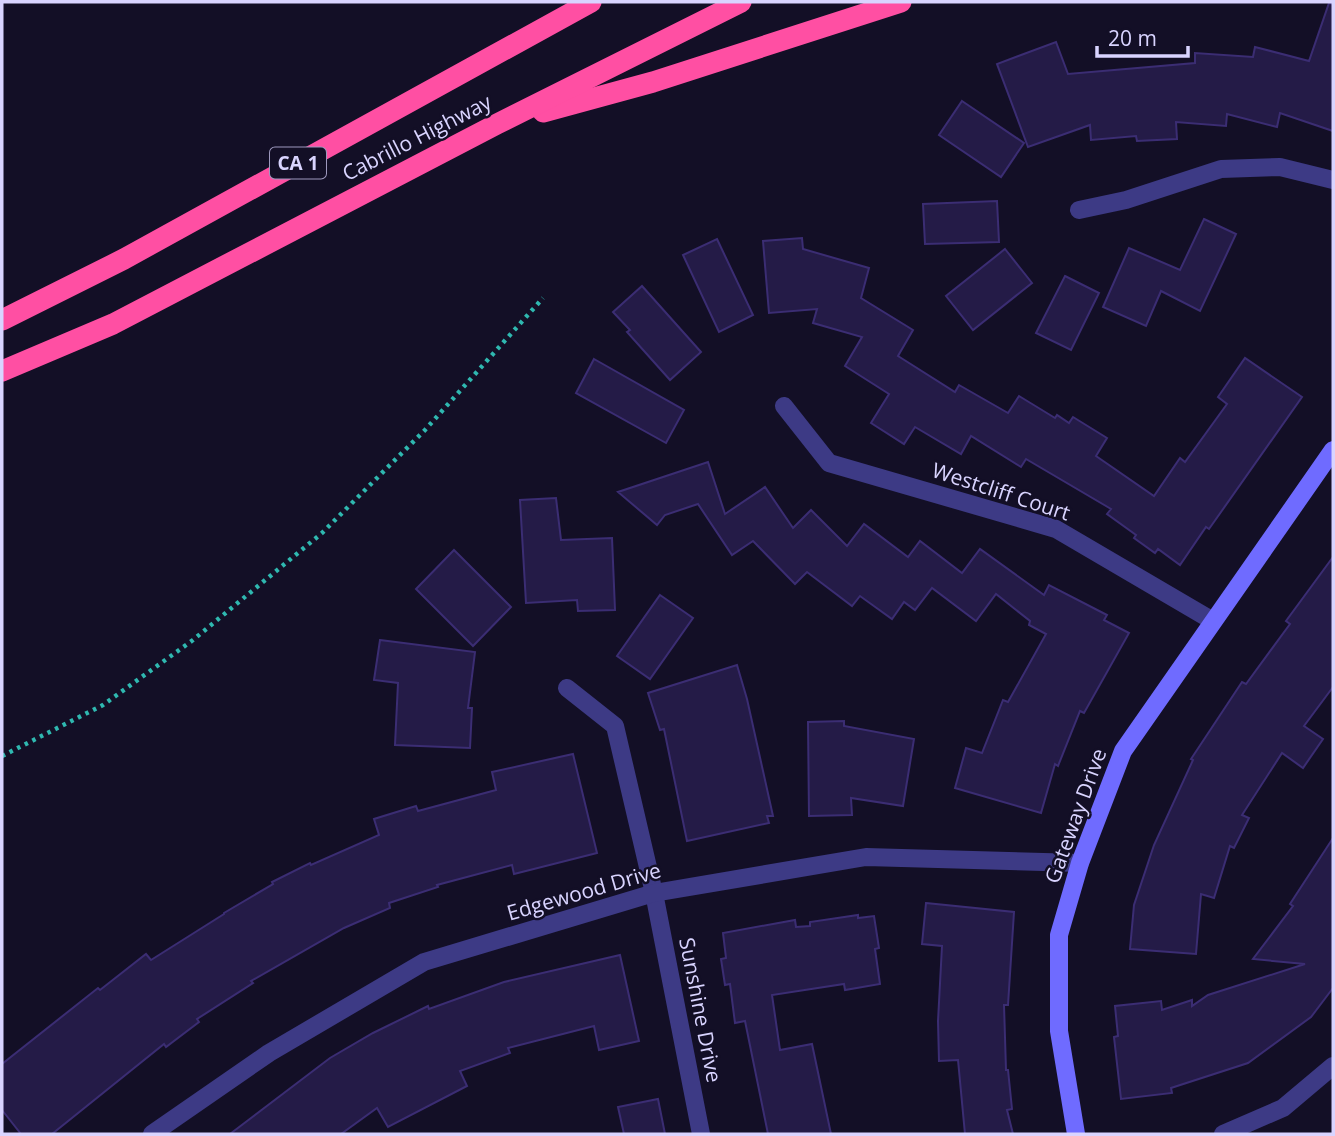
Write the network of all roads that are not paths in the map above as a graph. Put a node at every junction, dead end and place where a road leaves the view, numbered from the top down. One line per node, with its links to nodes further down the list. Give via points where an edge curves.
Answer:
1 (591, 2): 7 (highway, Cabrillo Highway / CA 1, via 124,259)
2 (741, 2): 4 (highway, Cabrillo Highway / CA 1)
3 (901, 2): 4 (highway, via 653,82)
4 (497, 124): 8 (highway, Cabrillo Highway / CA 1, via 113,324)
5 (1333, 180): 6 (street, via 1280,167 1221,169)
6 (1079, 210)
7 (2, 320)
8 (2, 371)
9 (784, 406): 11 (street, Westcliff Court, via 829,463 1056,529)
10 (1333, 450): 11 (street, Gateway Drive)
11 (1213, 621): 13 (street, Gateway Drive, via 1123,751)
12 (567, 688): 14 (street, Sunshine Drive, via 615,726)
13 (1080, 863): 14 (street, Edgewood Drive, via 866,857); 18 (street, Gateway Drive, via 1059,935 1059,1031)
14 (654, 894): 16 (street, Edgewood Drive, via 424,962 269,1054); 17 (street, Sunshine Drive)
15 (1333, 1066): 19 (street, via 1283,1108)
16 (152, 1134)
17 (701, 1134)
18 (1076, 1134)
19 (1223, 1134)

